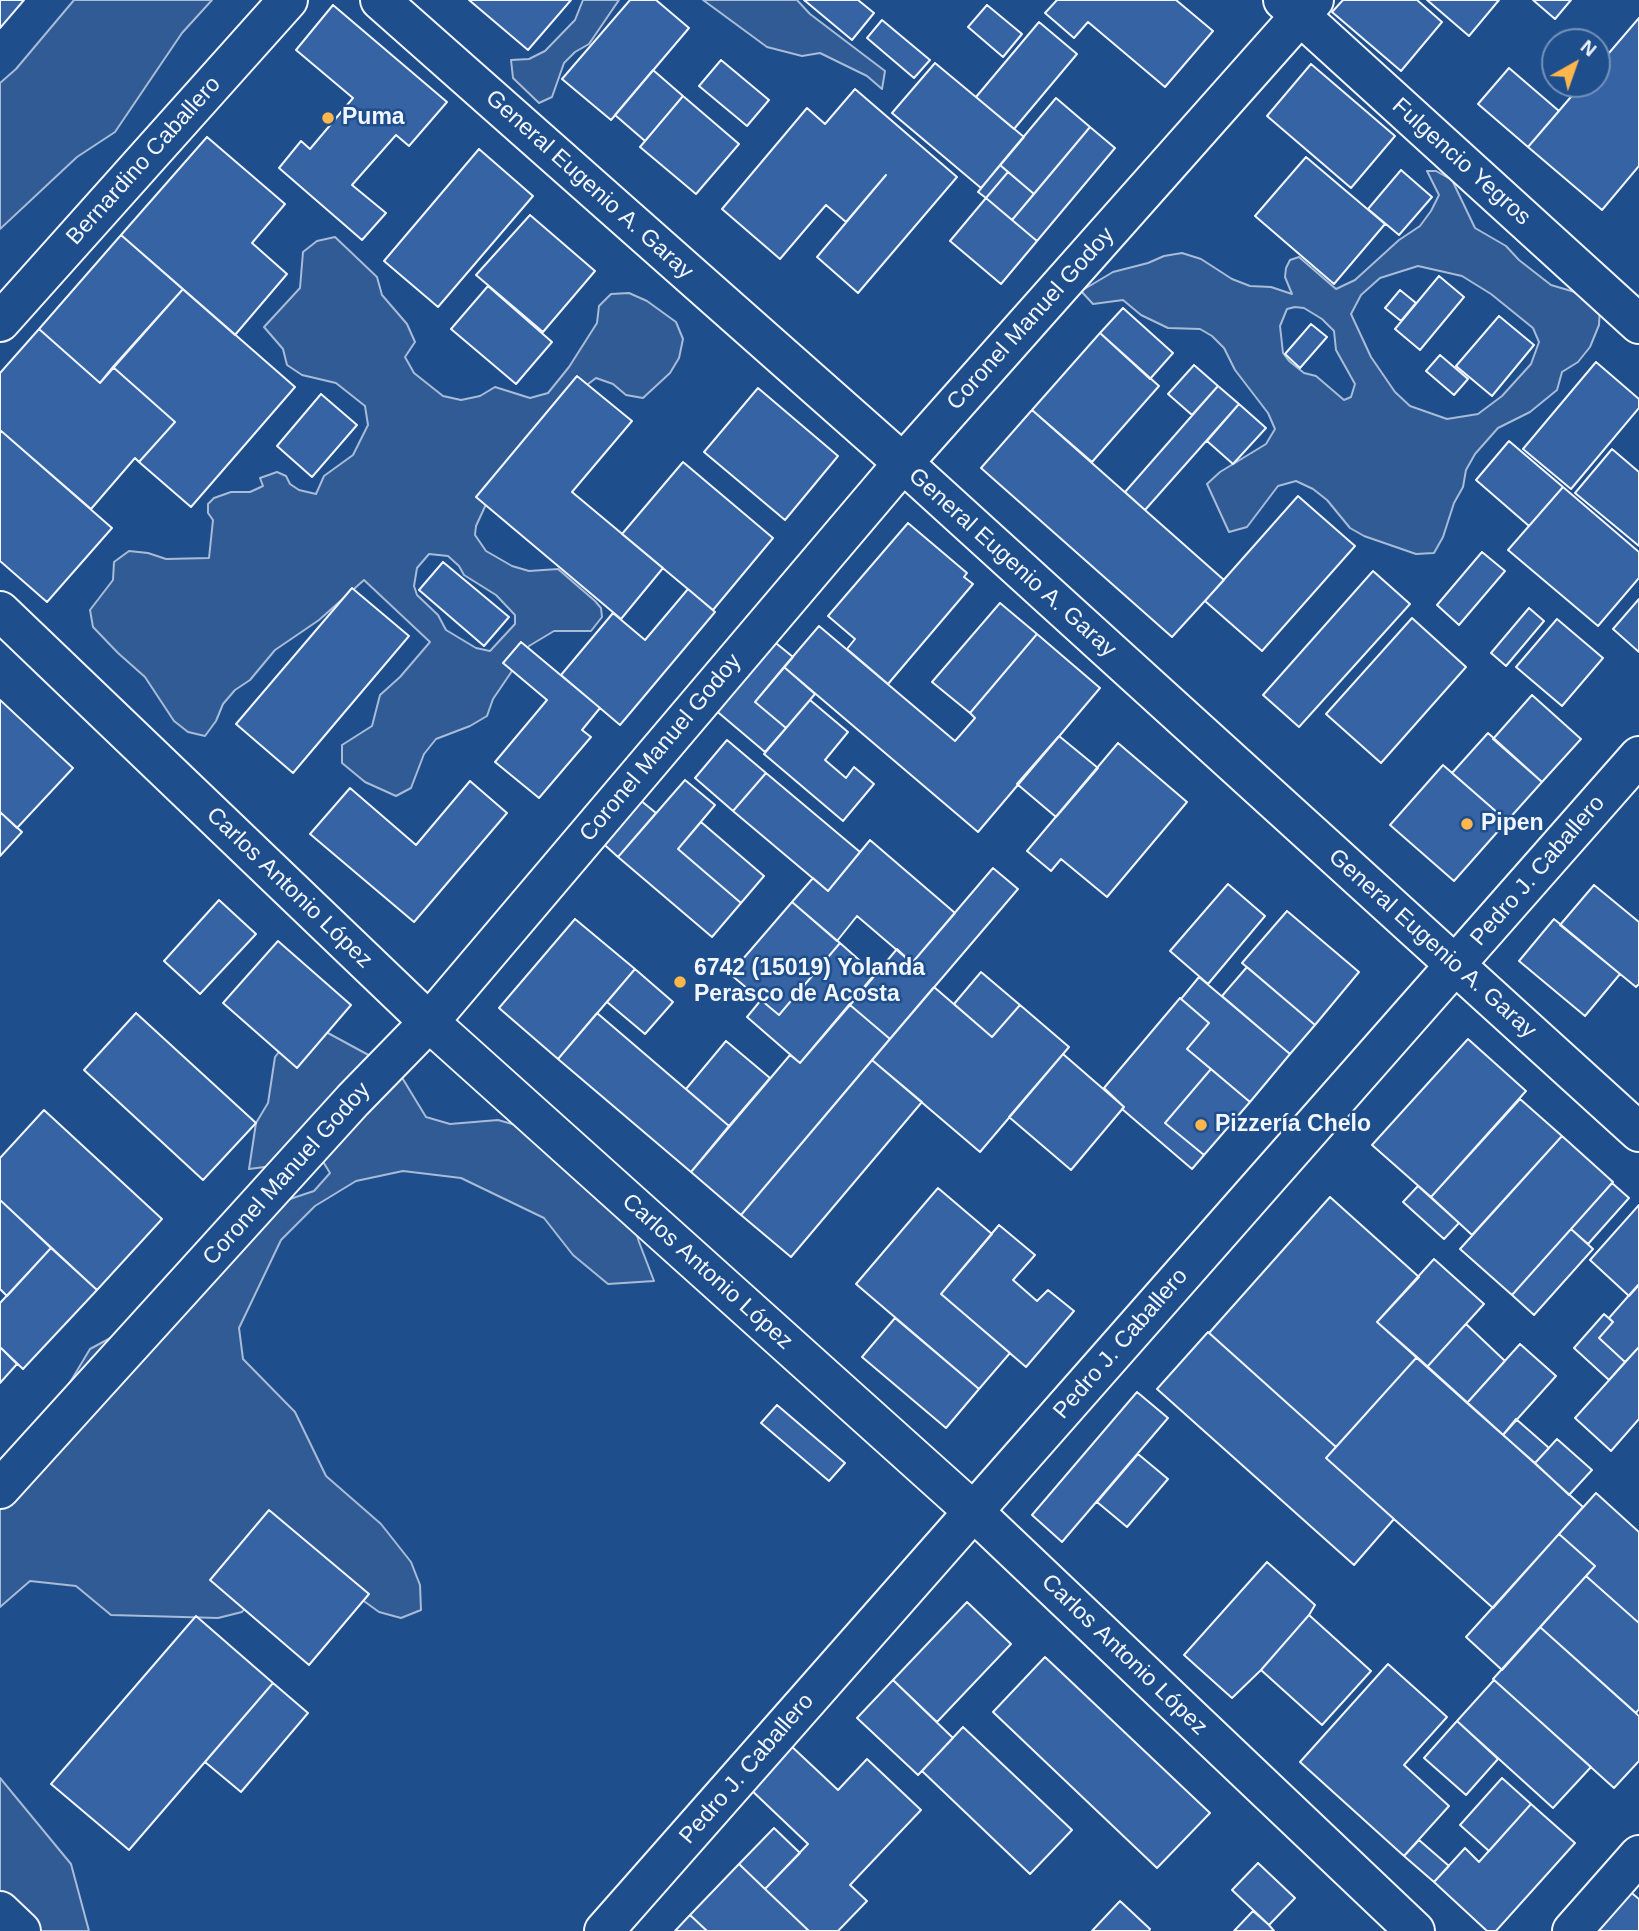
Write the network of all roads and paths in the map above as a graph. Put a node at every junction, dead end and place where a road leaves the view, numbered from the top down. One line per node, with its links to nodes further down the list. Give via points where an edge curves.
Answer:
1 (288, 0): 4 (main road, Bernardino Caballero)
2 (380, 0): 6 (main road, General Eugenio A. Garay)
3 (1299, 5): 5 (main road, Fulgencio Yegros); 6 (main road, Coronel Manuel Godoy)
4 (0, 322)
5 (1639, 324)
6 (903, 463): 9 (main road, General Eugenio A. Garay); 10 (main road, Coronel Manuel Godoy)
7 (0, 611): 10 (main road, Carlos Antonio López)
8 (1639, 757): 9 (main road, Pedro J. Caballero)
9 (1456, 964): 11 (main road, General Eugenio A. Garay); 13 (main road, Pedro J. Caballero)
10 (429, 1022): 12 (main road, Coronel Manuel Godoy); 13 (main road, Carlos Antonio López)
11 (1639, 1132)
12 (0, 1489)
13 (974, 1511): 17 (main road, Pedro J. Caballero); 18 (main road, Carlos Antonio López)
14 (1639, 1855): 19 (main road)
15 (0, 1910): 16 (main road)
16 (21, 1931)
17 (604, 1931)
18 (1415, 1931)
19 (1572, 1931)

